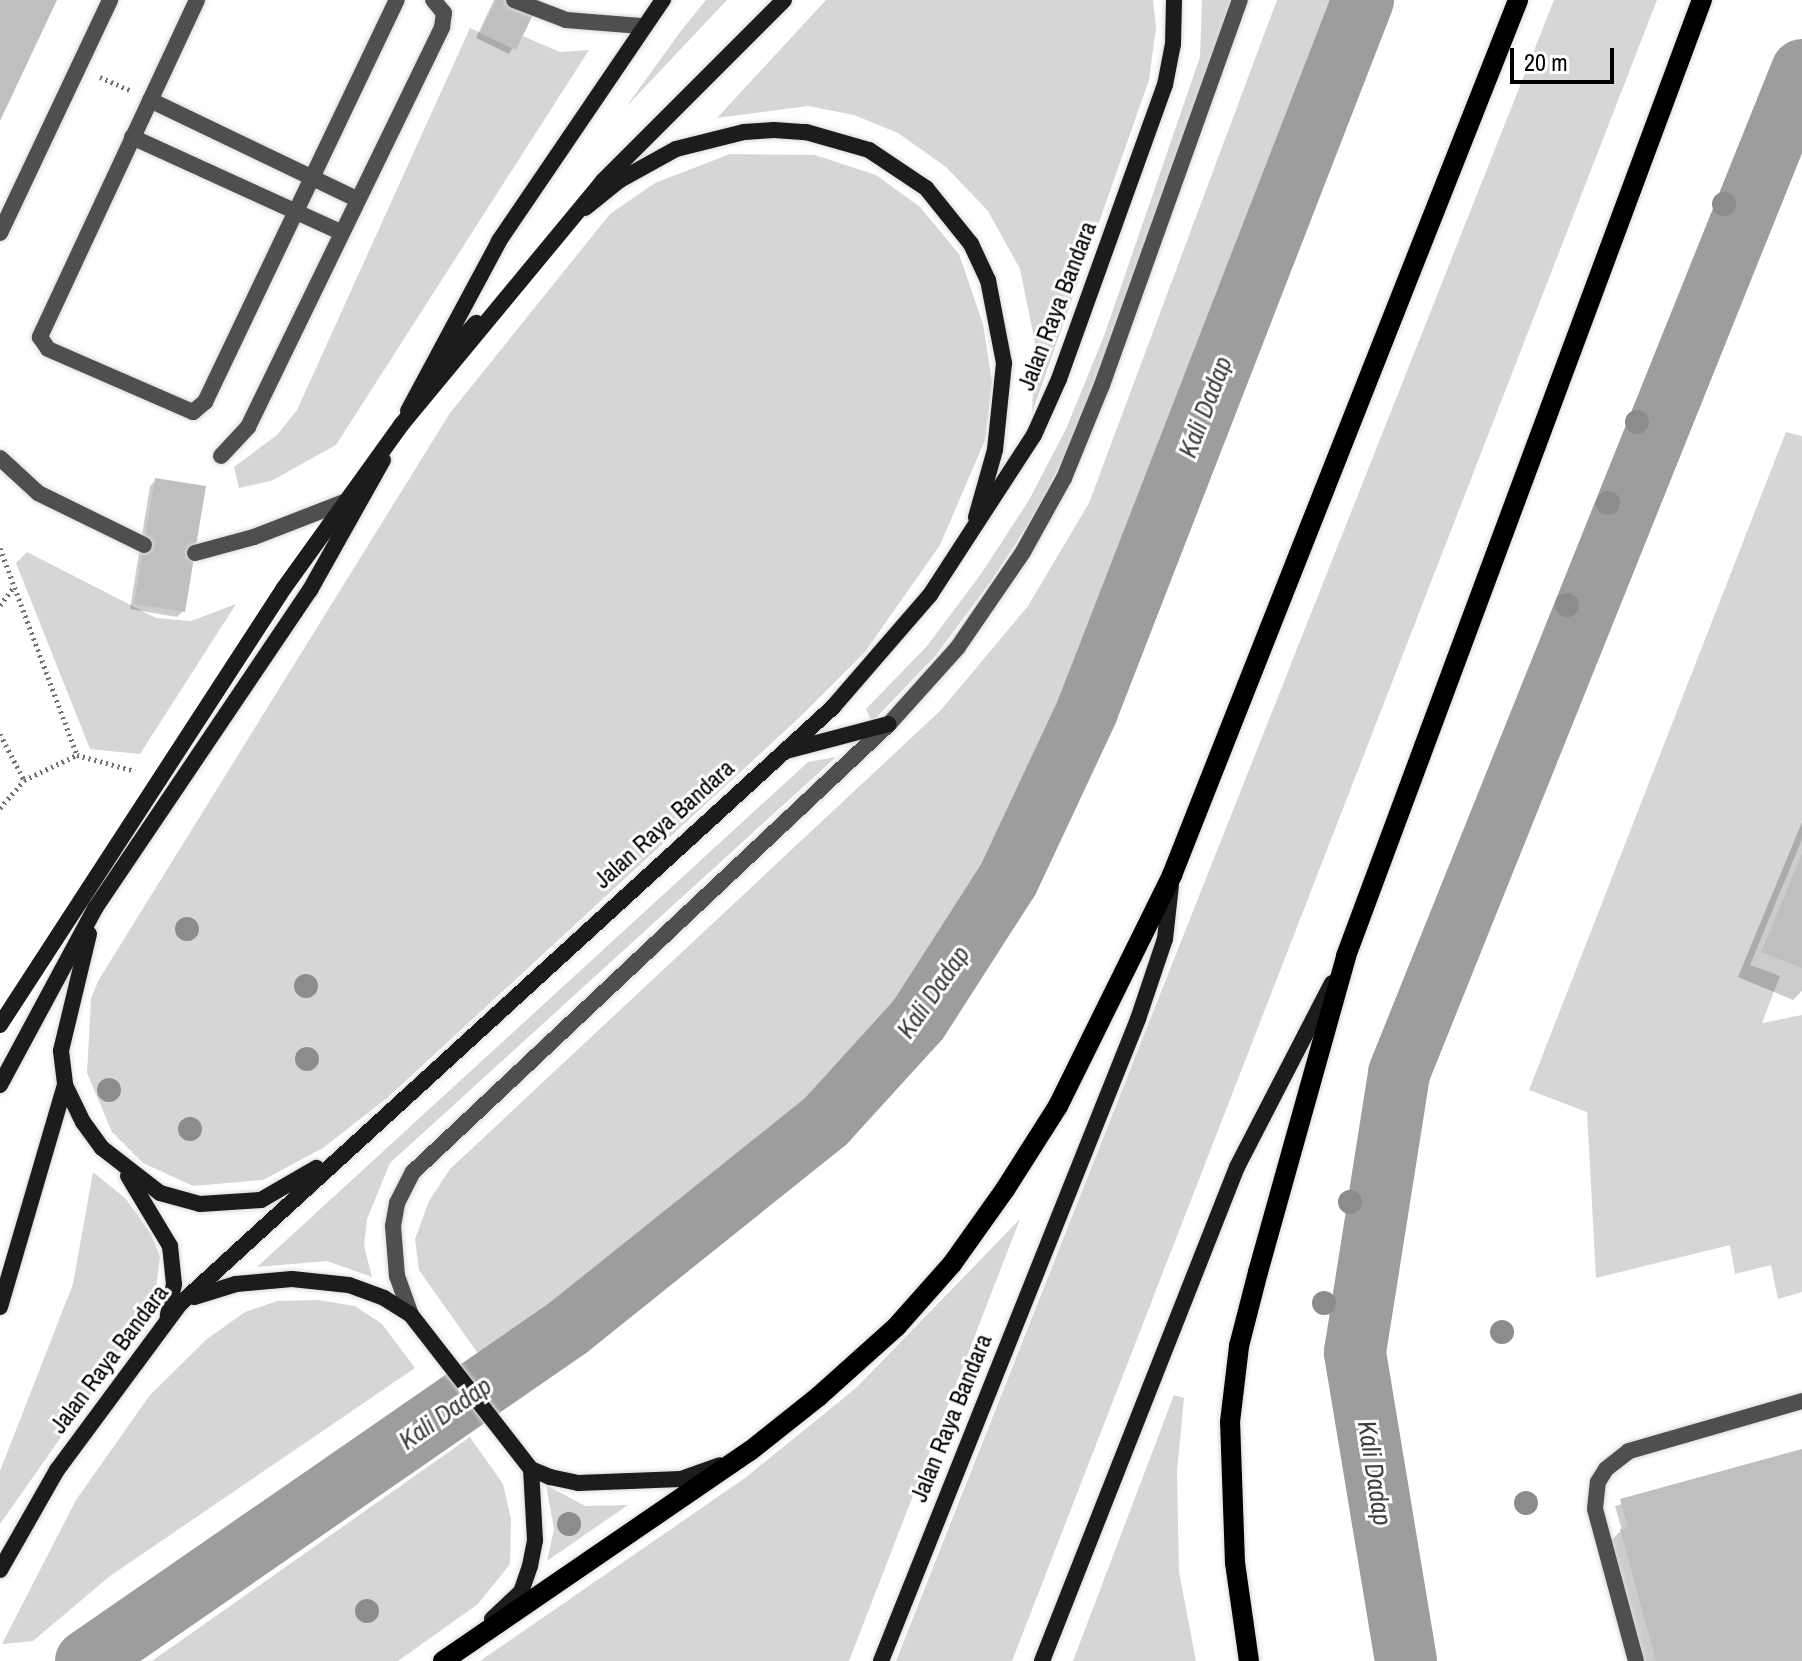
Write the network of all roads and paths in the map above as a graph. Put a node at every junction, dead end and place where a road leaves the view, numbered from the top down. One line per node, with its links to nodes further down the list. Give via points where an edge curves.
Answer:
1 (110, 0): 13 (lane)
2 (197, 0): 14 (lane)
3 (397, 0): 16 (lane)
4 (433, 0): 17 (lane, via 444,13 442,27)
5 (514, 0): 12 (lane, via 566,20)
6 (663, 0): 12 (street)
7 (784, 0): 41 (street, bridge, via 603,181 402,424 275,600)
8 (1174, 0): 25 (street, Jalan Raya Bandara, via 1165,85 1059,379 1034,435)
9 (1240, 0): 31 (lane, via 1064,478 1023,552 958,647)
10 (1518, 0): 38 (main road, Jalan Raya Bandara)
11 (1702, 0): 40 (main road)
12 (641, 26): 21 (street, via 499,241)
13 (79, 67): 14 (path); 20 (lane)
14 (150, 100): 15 (lane); 16 (lane)
15 (132, 137): 18 (lane); 18 (lane, via 42,329 40,337 48,349 185,410 200,409)
16 (313, 178): 17 (lane); 18 (lane)
17 (357, 199): 19 (lane)
18 (295, 212): 19 (lane)
19 (340, 232): 22 (lane, via 248,427)
20 (0, 233)
21 (423, 382): 24 (street); 25 (street, via 553,241 620,180 676,149 744,132 806,132 839,140 869,150 926,188 964,234 988,280 1004,363 1003,403)
22 (221, 456)
23 (0, 458): 26 (lane, via 38,493)
24 (365, 495): 28 (lane); 36 (street, via 310,590)
25 (970, 538): 33 (street, Jalan Raya Bandara, via 876,663)
26 (144, 545)
27 (0, 548): 29 (path)
28 (195, 553)
29 (14, 587): 30 (path); 34 (path)
30 (0, 605)
31 (889, 724): 33 (street); 48 (lane, via 413,1172 397,1203 393,1226 397,1276)
32 (0, 734): 35 (path)
33 (783, 752): 44 (street, Jalan Raya Bandara)
34 (77, 755): 35 (path); 36 (path)
35 (24, 780): 37 (path)
36 (182, 783): 39 (street)
37 (0, 808)
38 (1172, 875): 51 (main road, Jalan Raya Bandara, via 1058,1106 952,1264 897,1326); 56 (street, Jalan Raya Bandara, via 1165,939 1138,1019)
39 (96, 907): 42 (street); 43 (street, via 61,1051)
40 (1346, 956): 57 (street, via 1237,1167); 58 (main road, via 1239,1346 1230,1422 1235,1563)
41 (0, 1025)
42 (0, 1085)
43 (65, 1085): 45 (street, via 83,1122); 47 (street)
44 (370, 1131): 45 (street, via 299,1181 238,1205 178,1200); 46 (street, Jalan Raya Bandara)
45 (125, 1170): 49 (street, via 170,1246 174,1284)
46 (180, 1304): 48 (street, via 236,1284 292,1279 349,1285); 49 (street, Jalan Raya Bandara)
47 (0, 1307)
48 (416, 1321): 52 (street)
49 (166, 1325): 53 (street, Jalan Raya Bandara, via 57,1470)
50 (1802, 1401): 59 (lane, via 1629,1451 1606,1469 1598,1482 1595,1509)
51 (750, 1451): 52 (street, via 681,1479 578,1483); 54 (main road, Jalan Raya Bandara)
52 (526, 1463): 54 (street, via 535,1540 521,1592)
53 (0, 1570)
54 (462, 1647): 55 (main road, Jalan Raya Bandara)
55 (443, 1661)
56 (881, 1661)
57 (1042, 1661)
58 (1249, 1661)
59 (1636, 1661)

